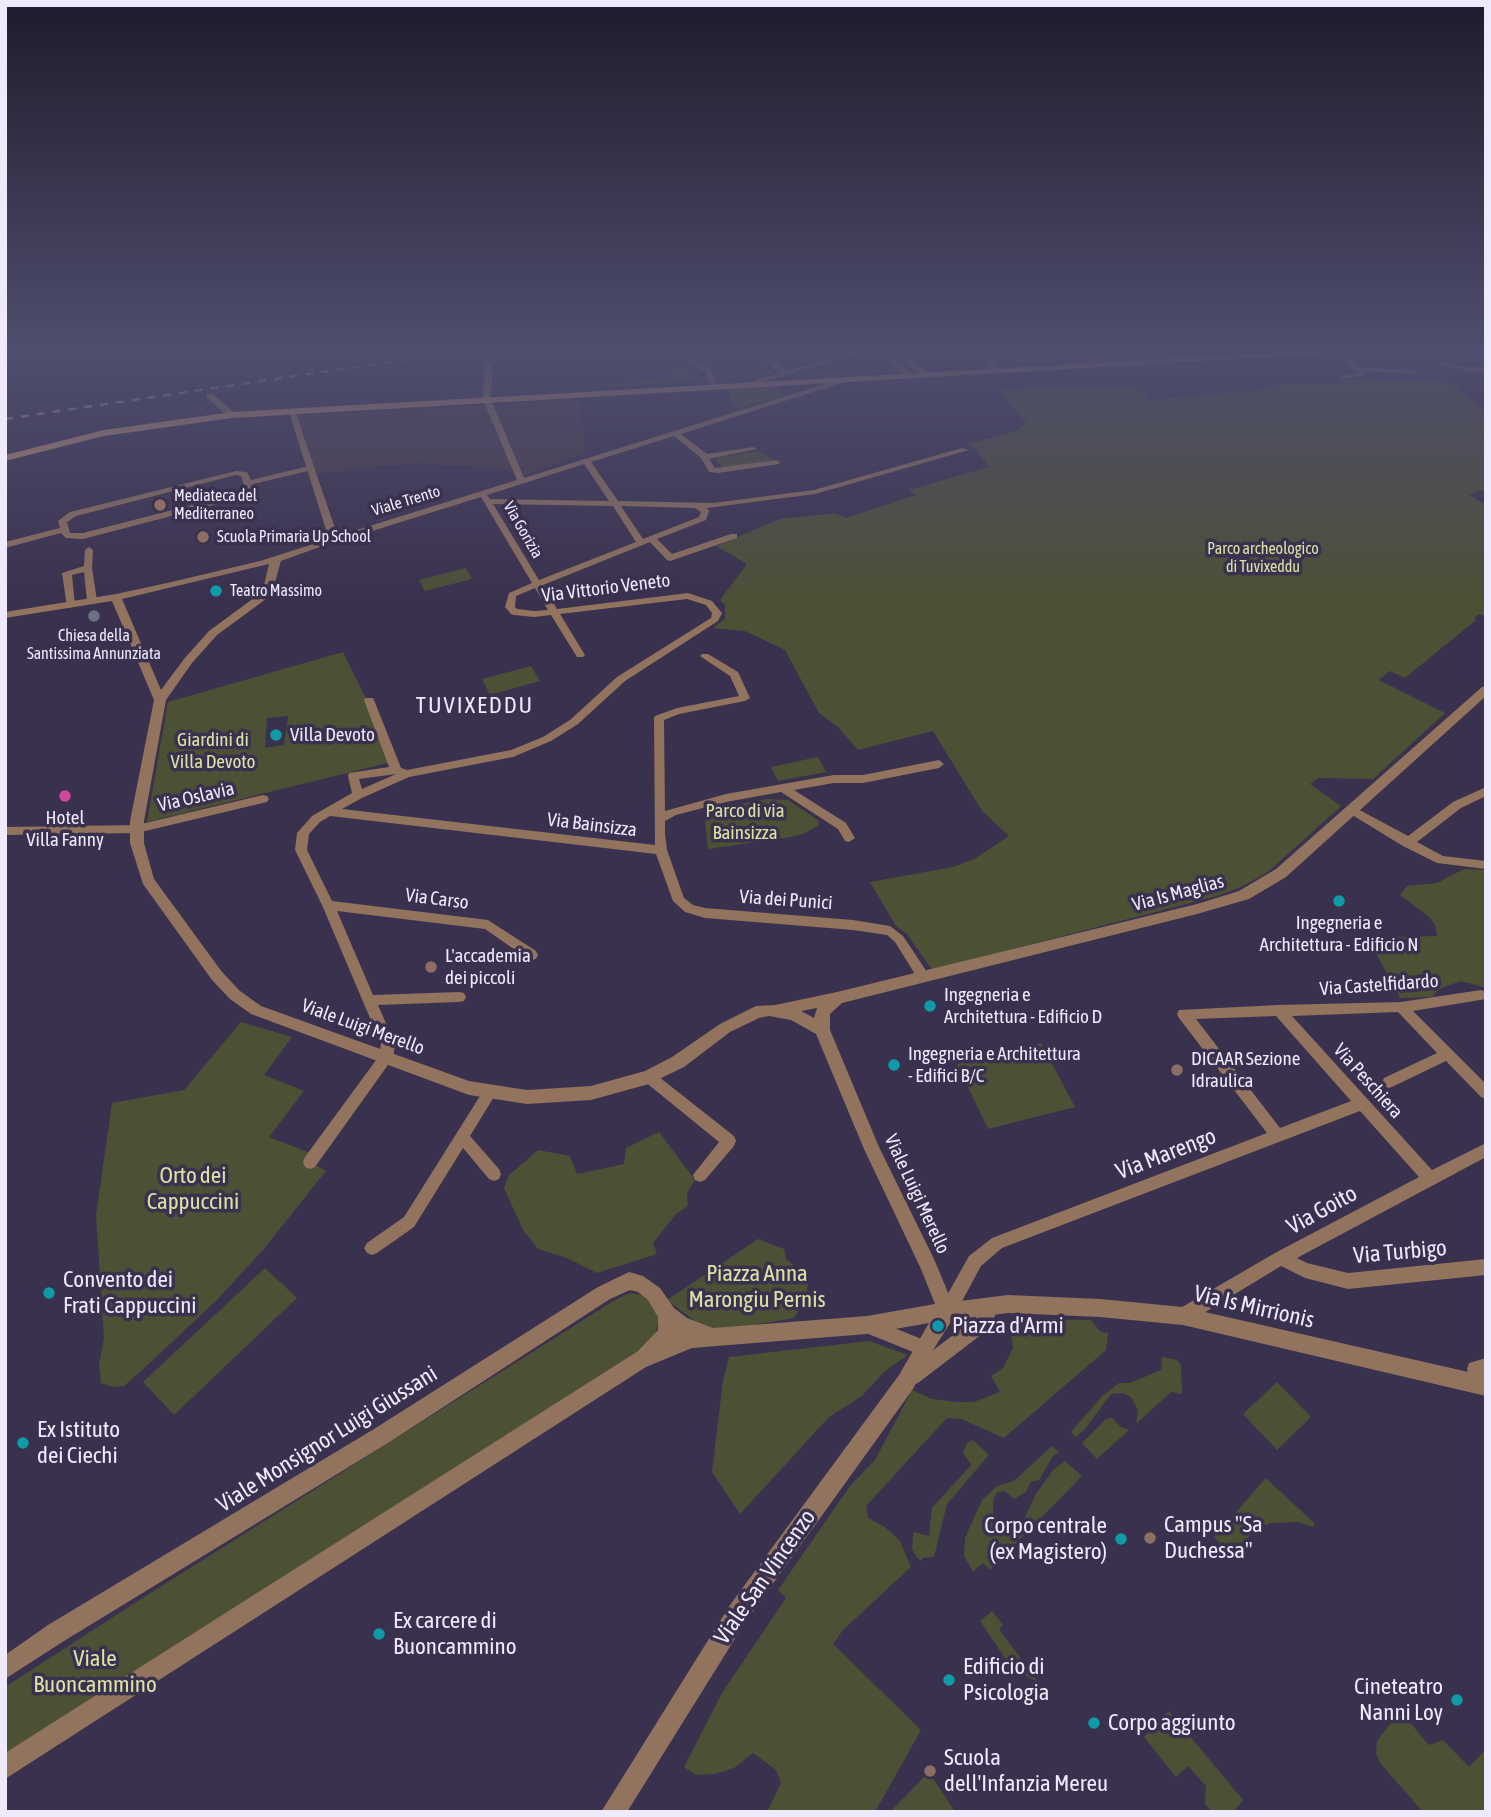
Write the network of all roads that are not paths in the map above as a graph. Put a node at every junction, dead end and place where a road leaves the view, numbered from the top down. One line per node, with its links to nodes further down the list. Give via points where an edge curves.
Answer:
1 (93, 436): 9 (main road)
2 (299, 436): 12 (street)
3 (502, 436): 13 (street)
4 (666, 436): 10 (street, Viale Trento)
5 (678, 436): 8 (street)
6 (753, 449): 8 (street)
7 (965, 450): 16 (street, via 815,492)
8 (705, 457): 11 (street, via 709,468 718,471)
9 (5, 458)
10 (586, 461): 13 (street, Viale Trento); 17 (street)
11 (776, 462)
12 (309, 468): 14 (street); 22 (street)
13 (522, 482): 15 (street, Viale Trento)
14 (248, 483): 20 (street, via 249,493 221,502 76,537); 20 (street, via 244,474 236,473 73,514 62,521)
15 (485, 497): 17 (street); 22 (street, Viale Trento); 28 (street, Via Gorizia)
16 (748, 500): 18 (street); 19 (street, Via Vittorio Veneto)
17 (614, 503): 18 (street); 23 (street)
18 (696, 506): 19 (street, via 705,511)
19 (703, 518): 23 (street, Via Vittorio Veneto)
20 (64, 530): 24 (street)
21 (734, 537): 23 (street, via 670,558)
22 (334, 540): 26 (street, Viale Trento)
23 (646, 540): 28 (street, Via Vittorio Veneto)
24 (5, 545)
25 (89, 550): 27 (street)
26 (276, 559): 29 (street, Viale Trento); 36 (street, via 262,597 224,623)
27 (88, 568): 30 (street); 31 (street, via 68,573)
28 (536, 583): 32 (street, Via Gorizia); 32 (street, Via Vittorio Veneto, via 512,595 510,607 522,614)
29 (116, 597): 30 (street, Viale Trento); 37 (street)
30 (92, 601): 31 (street, Viale Trento)
31 (70, 605): 33 (street, Viale Trento)
32 (554, 612): 34 (street, Via Gorizia); 41 (street, Via Vittorio Veneto, via 688,596 709,603 717,613 709,624 621,679 574,722 547,739 513,753)
33 (5, 615)
34 (580, 654)
35 (705, 656): 48 (street, via 734,674 745,698 659,718)
36 (180, 671): 37 (street, via 162,676); 37 (street, via 170,685)
37 (154, 687): 49 (street, Viale Luigi Merello)
38 (1486, 690): 46 (street, Via Is Maglias)
39 (369, 700): 41 (street)
40 (939, 764): 42 (street, Via Bainsizza)
41 (401, 772): 44 (street, Via Vittorio Veneto); 44 (street, via 353,776)
42 (784, 789): 48 (street, Via Bainsizza, via 672,811); 51 (street, via 842,826)
43 (1486, 791): 52 (street, via 1457,805)
44 (358, 795): 47 (street, Via Vittorio Veneto)
45 (264, 799): 49 (street, Via Oslavia)
46 (1350, 810): 52 (street); 57 (street, Via Is Maglias, via 1281,873 1244,895)
47 (328, 812): 53 (street, Via Bainsizza); 55 (street, Via Vittorio Veneto, via 308,826 300,840)
48 (659, 819): 53 (street, Via Bainsizza)
49 (137, 829): 50 (street, Via Oslavia); 65 (street, Viale Luigi Merello, via 148,880 216,976 235,995 256,1010)
50 (5, 831)
51 (849, 838)
52 (1407, 843): 54 (street, via 1441,860)
53 (661, 850): 57 (street, Via dei Punici, via 679,901 688,909 890,931)
54 (1486, 865)
55 (328, 905): 56 (street, Via Carso, via 488,925); 60 (street, Via Vittorio Veneto)
56 (532, 955)
57 (923, 975): 63 (street, Via Is Maglias, via 837,998)
58 (1481, 995): 61 (street, Via Castelfidardo)
59 (459, 997): 60 (street)
60 (369, 1000): 65 (street, Via Vittorio Veneto, via 388,1044)
61 (1401, 1007): 62 (street, Via Castelfidardo); 64 (street)
62 (1278, 1010): 70 (street, Via Peschiera); 71 (street, Via Castelfidardo, via 1184,1014)
63 (813, 1014): 66 (street, Viale Luigi Merello, via 769,1010 745,1016); 83 (street, Viale Luigi Merello)
64 (1446, 1055): 67 (street); 69 (street)
65 (386, 1058): 68 (street, Viale Luigi Merello); 74 (street)
66 (649, 1077): 68 (street, Viale Luigi Merello, via 591,1093 527,1097); 76 (street, via 729,1141)
67 (1389, 1082)
68 (490, 1092): 72 (street)
69 (1486, 1093)
70 (1363, 1104): 71 (street, Via Marengo); 77 (street, Via Peschiera)
71 (1278, 1136): 79 (street, Via Marengo)
72 (462, 1137): 75 (street); 78 (street, via 409,1222)
73 (1486, 1149): 77 (street, Via Goito)
74 (310, 1162)
75 (494, 1174)
76 (700, 1175)
77 (1429, 1178): 80 (street, Via Goito)
78 (372, 1248)
79 (986, 1250): 83 (street)
80 (1281, 1258): 81 (street, Via Turbigo, via 1305,1270 1348,1281); 85 (street, Via Goito)
81 (1486, 1267)
82 (1000, 1305): 83 (street); 85 (street, Via Is Mirrionis); 91 (street)
83 (947, 1312): 86 (street); 88 (street)
84 (667, 1314): 87 (street, Viale Monsignor Luigi Giussani, via 681,1325); 89 (street, via 665,1336); 92 (street, Viale Monsignor Luigi Giussani, via 654,1294 629,1281 604,1293)
85 (1183, 1316): 90 (street, Via Is Mirrionis)
86 (867, 1325): 87 (street); 88 (street)
87 (716, 1336): 89 (street, via 692,1339)
88 (923, 1348): 91 (street, Viale San Vincenzo)
89 (640, 1360): 93 (street)
90 (1483, 1379)
91 (906, 1382): 94 (street, Viale San Vincenzo, via 738,1613)
92 (5, 1668)
93 (5, 1767)
94 (613, 1812)

